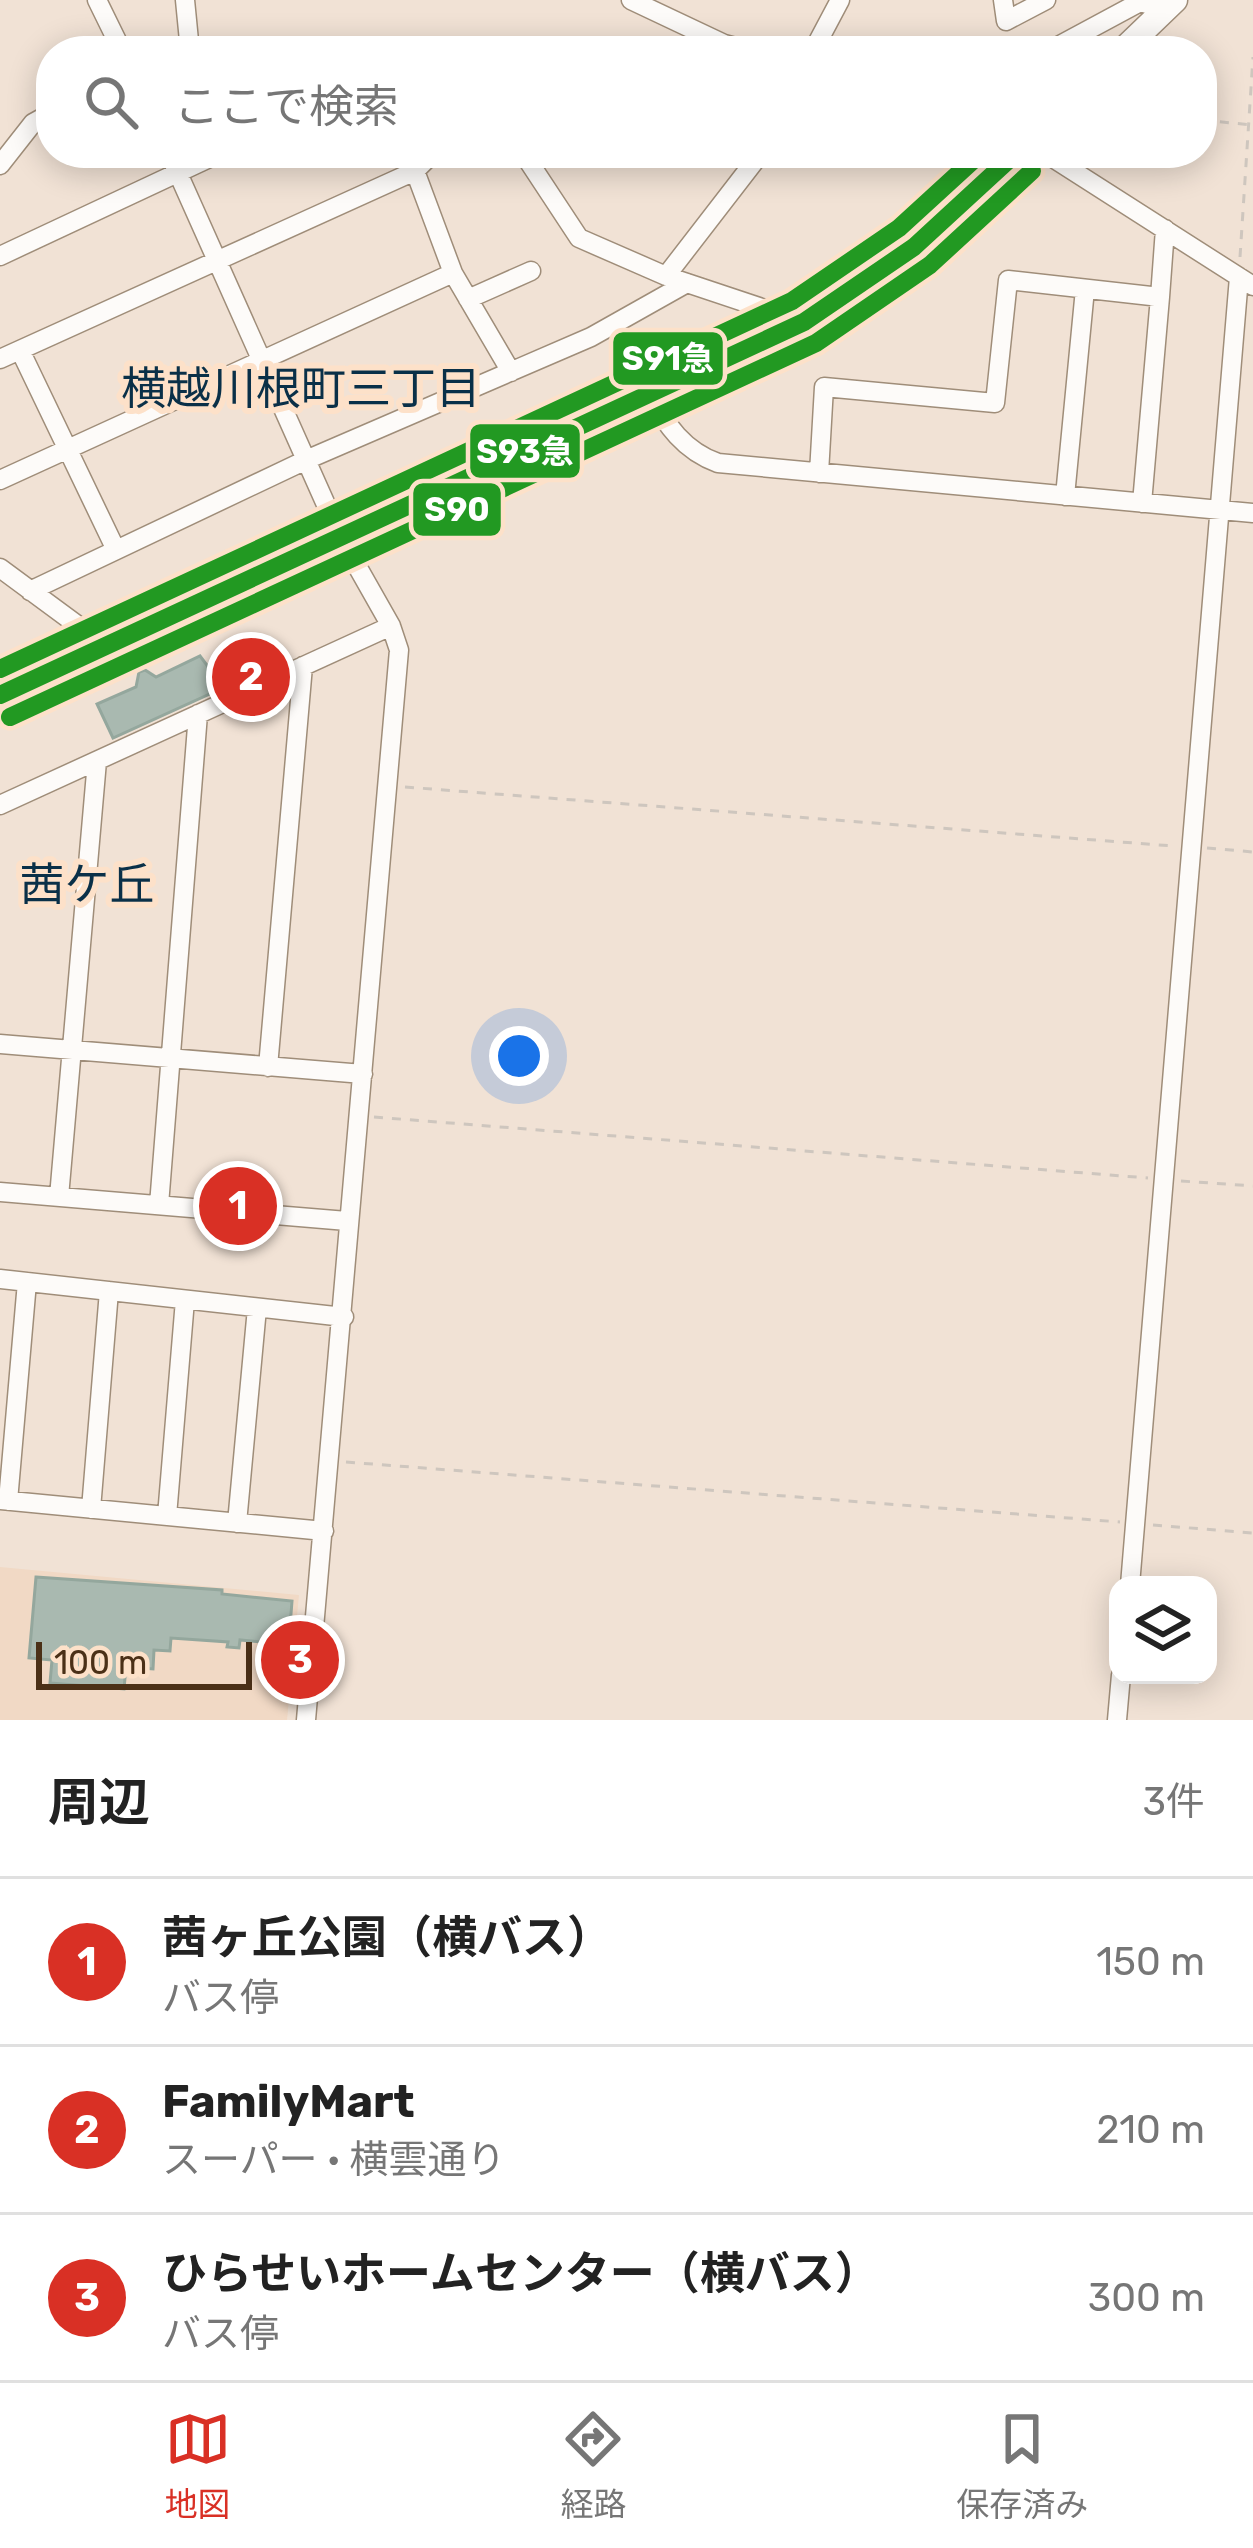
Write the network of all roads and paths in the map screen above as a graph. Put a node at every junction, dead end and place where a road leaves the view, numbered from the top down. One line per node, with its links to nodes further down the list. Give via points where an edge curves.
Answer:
1 (97, 0): 8 (street)
2 (184, 0): 9 (street)
3 (631, 0): 10 (street)
4 (840, 0): 11 (street)
5 (1004, 0): 6 (street, via 1006,21)
6 (1046, 0)
7 (1170, 4): 12 (street, via 1140,2); 13 (main road)
8 (115, 36)
9 (188, 36)
10 (707, 36)
11 (821, 36)
12 (1077, 36)
13 (1137, 36)
14 (1253, 57): 17 (path)
15 (36, 121): 18 (street)
16 (1217, 121): 17 (path)
17 (1250, 124): 34 (path)
18 (0, 165)
19 (175, 168): 27 (street)
20 (186, 168): 27 (street)
21 (418, 168): 26 (street)
22 (533, 168): 33 (street, via 579,238)
23 (749, 168): 33 (street)
24 (1000, 168): 39 (main road, via 914,247)
25 (1069, 168): 28 (street)
26 (415, 171): 30 (street); 32 (street)
27 (177, 172): 29 (street); 30 (street)
28 (1165, 229): 34 (street); 37 (street)
29 (0, 256)
30 (217, 261): 40 (street); 42 (street)
31 (531, 271): 38 (street)
32 (453, 273): 38 (street); 42 (street)
33 (666, 275): 35 (street)
34 (1246, 282): 51 (street)
35 (687, 283): 39 (street); 43 (street)
36 (1085, 289): 37 (street); 47 (street, via 1008,280 995,403 824,387); 49 (street)
37 (1160, 297): 50 (street)
38 (468, 298): 43 (street)
39 (804, 322): 44 (main road)
40 (20, 350): 41 (street); 45 (street)
41 (0, 359)
42 (261, 360): 45 (street); 46 (street)
43 (511, 372): 46 (street)
44 (650, 395): 47 (street, via 681,441 708,459); 53 (main road)
45 (69, 448): 48 (street); 54 (street)
46 (306, 460): 53 (street); 54 (street)
47 (819, 473): 49 (street)
48 (0, 480)
49 (1065, 496): 50 (street)
50 (1142, 503): 51 (street)
51 (1220, 510): 52 (street); 65 (street)
52 (1253, 513)
53 (340, 536): 57 (street); 58 (main road)
54 (116, 550): 56 (street)
55 (0, 568): 56 (street)
56 (30, 591): 58 (street)
57 (392, 626): 59 (street); 63 (street, via 399,650)
58 (103, 644): 60 (main road)
59 (303, 666): 61 (street); 70 (street)
60 (0, 695)
61 (198, 714): 62 (street); 69 (street)
62 (97, 760): 64 (street); 68 (street)
63 (388, 785): 65 (path); 71 (street)
64 (0, 805)
65 (1192, 847): 66 (path); 73 (street)
66 (1253, 852)
67 (0, 1044): 68 (street)
68 (71, 1050): 69 (street); 76 (street)
69 (171, 1058): 70 (street); 77 (street)
70 (268, 1066): 71 (street)
71 (363, 1074): 72 (street)
72 (360, 1116): 73 (path); 78 (street)
73 (1164, 1179): 74 (path); 90 (street)
74 (1253, 1186)
75 (0, 1192): 76 (street)
76 (58, 1196): 77 (street)
77 (159, 1205): 78 (street)
78 (347, 1221): 84 (street)
79 (0, 1279): 80 (street)
80 (26, 1282): 81 (street); 86 (street)
81 (109, 1291): 82 (street); 87 (street)
82 (185, 1300): 83 (street); 88 (street)
83 (257, 1308): 84 (street); 89 (street)
84 (344, 1317): 85 (street)
85 (329, 1461): 90 (path); 91 (street)
86 (4, 1500): 87 (street)
87 (92, 1509): 88 (street)
88 (167, 1516): 89 (street)
89 (237, 1523): 91 (street)
90 (1136, 1523): 92 (path); 93 (street)
91 (324, 1532): 95 (street)
92 (1253, 1533)
93 (1131, 1576)
94 (1120, 1684): 96 (street)
95 (306, 1720)
96 (1117, 1720)

